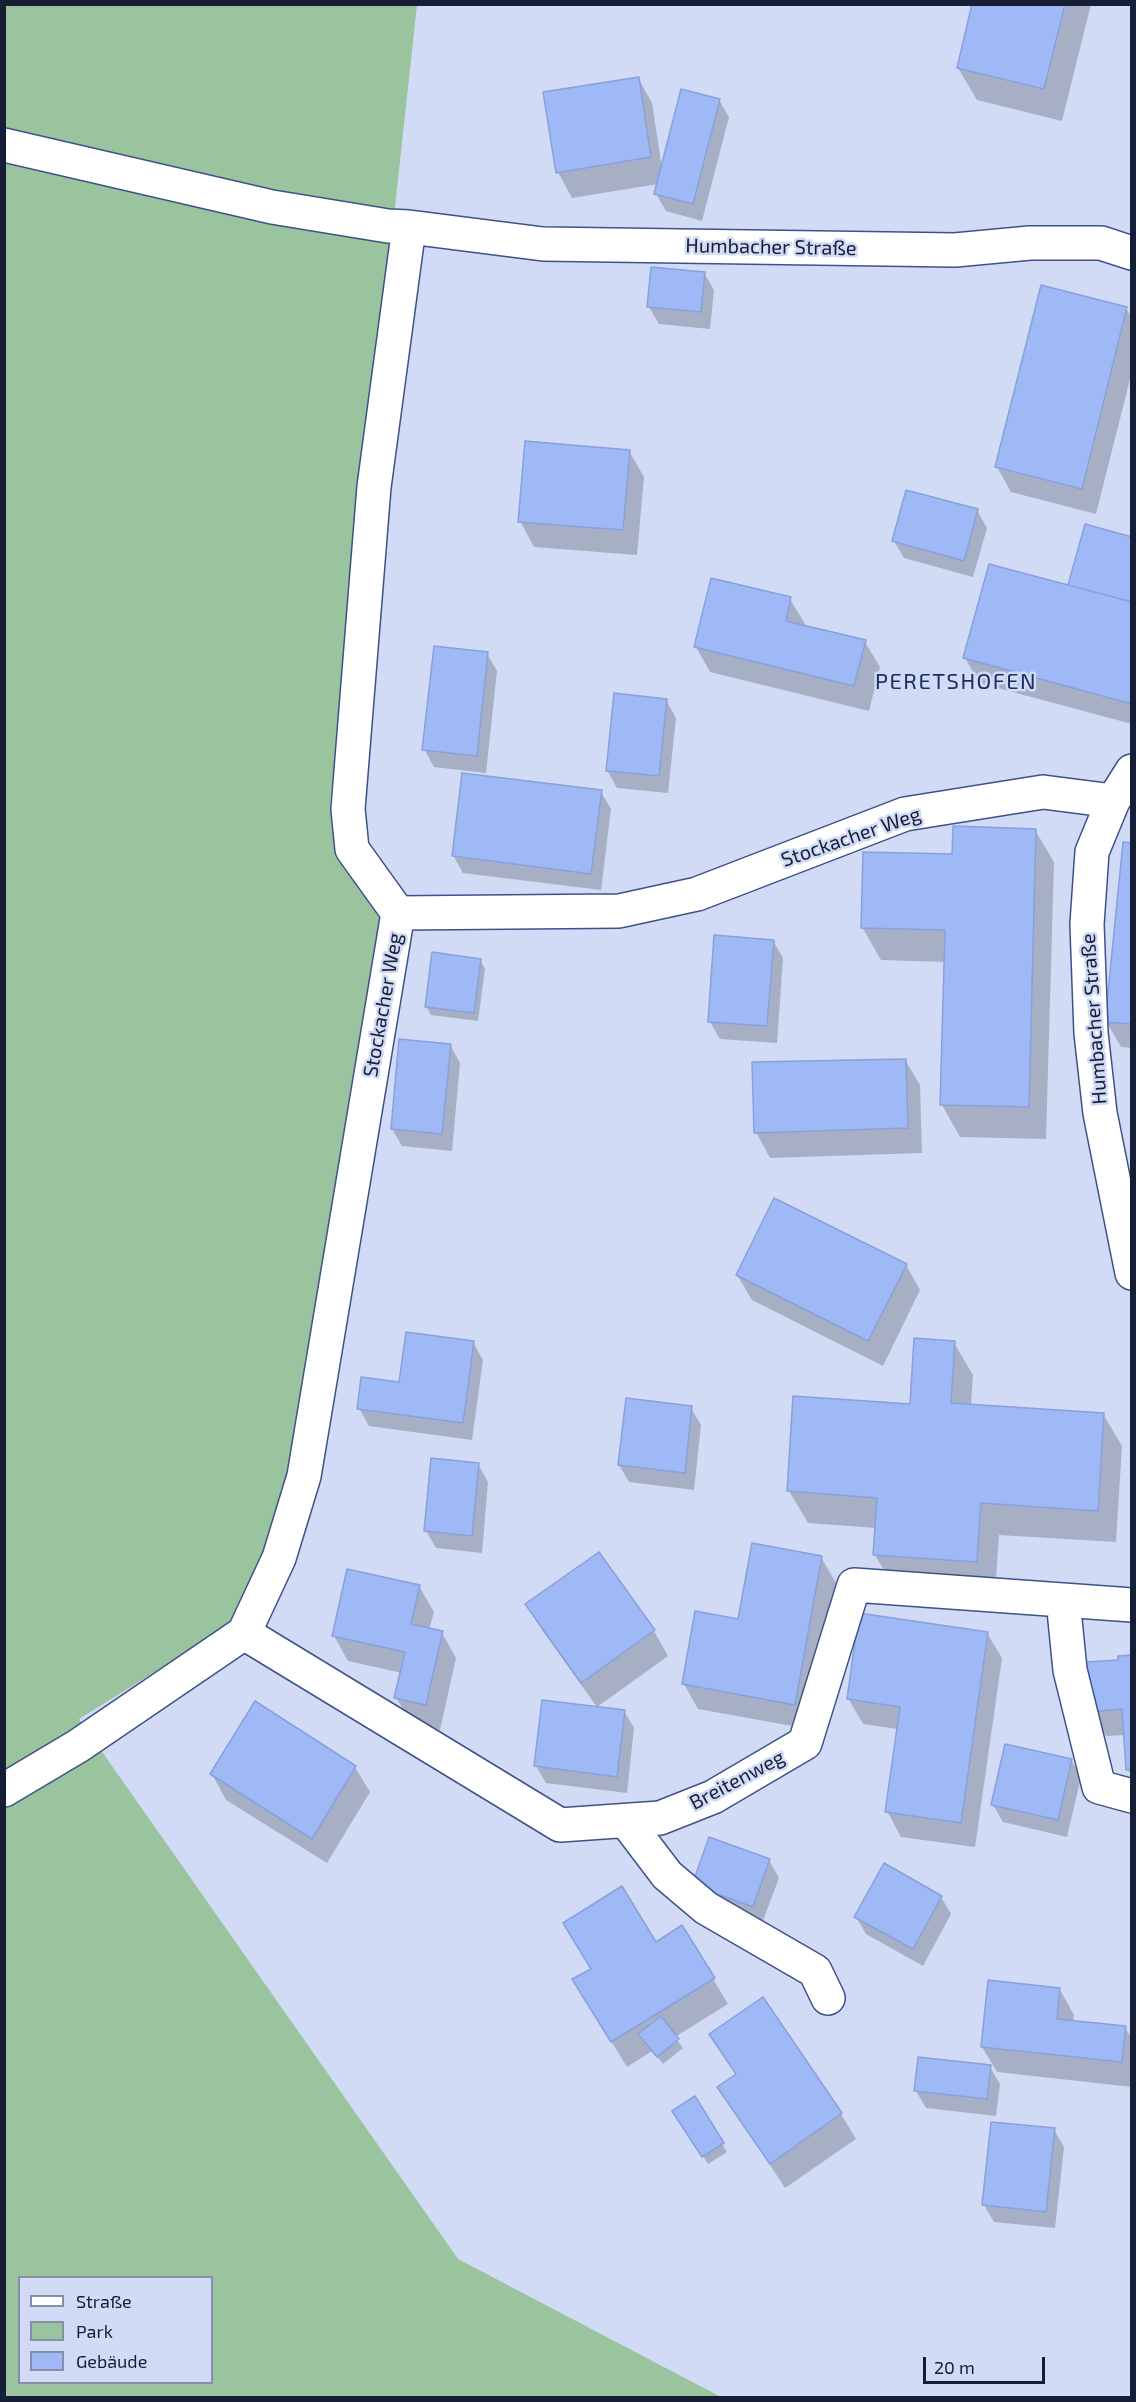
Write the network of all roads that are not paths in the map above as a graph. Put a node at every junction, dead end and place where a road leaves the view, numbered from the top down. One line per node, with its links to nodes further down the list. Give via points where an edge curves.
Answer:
1 (4, 145): 2 (street, Humbacher Straße, via 272,207)
2 (409, 227): 3 (street, Humbacher Straße, via 543,244 955,250 1030,243 1101,243); 6 (street, via 374,487 348,809 352,849)
3 (1131, 253)
4 (1131, 771): 5 (street, Humbacher Straße)
5 (1113, 801): 6 (street, Stockacher Weg, via 1043,792 905,814 697,894 619,911); 7 (street, Humbacher Straße, via 1092,852 1086,924 1091,1033 1100,1113)
6 (398, 913): 11 (street, Stockacher Weg, via 304,1476 279,1558)
7 (1124, 1204): 8 (street, Humbacher Straße)
8 (1131, 1273)
9 (1063, 1600): 10 (street, Breitenweg); 13 (street, via 1070,1670 1099,1787); 14 (street, Breitenweg, via 854,1585 805,1743 713,1797 660,1818)
10 (1131, 1605)
11 (244, 1633): 12 (street, via 78,1746); 14 (street, Breitenweg, via 560,1825)
12 (4, 1790)
13 (1131, 1796)
14 (626, 1821): 15 (street, via 667,1875 706,1908 816,1971)
15 (828, 1998)

